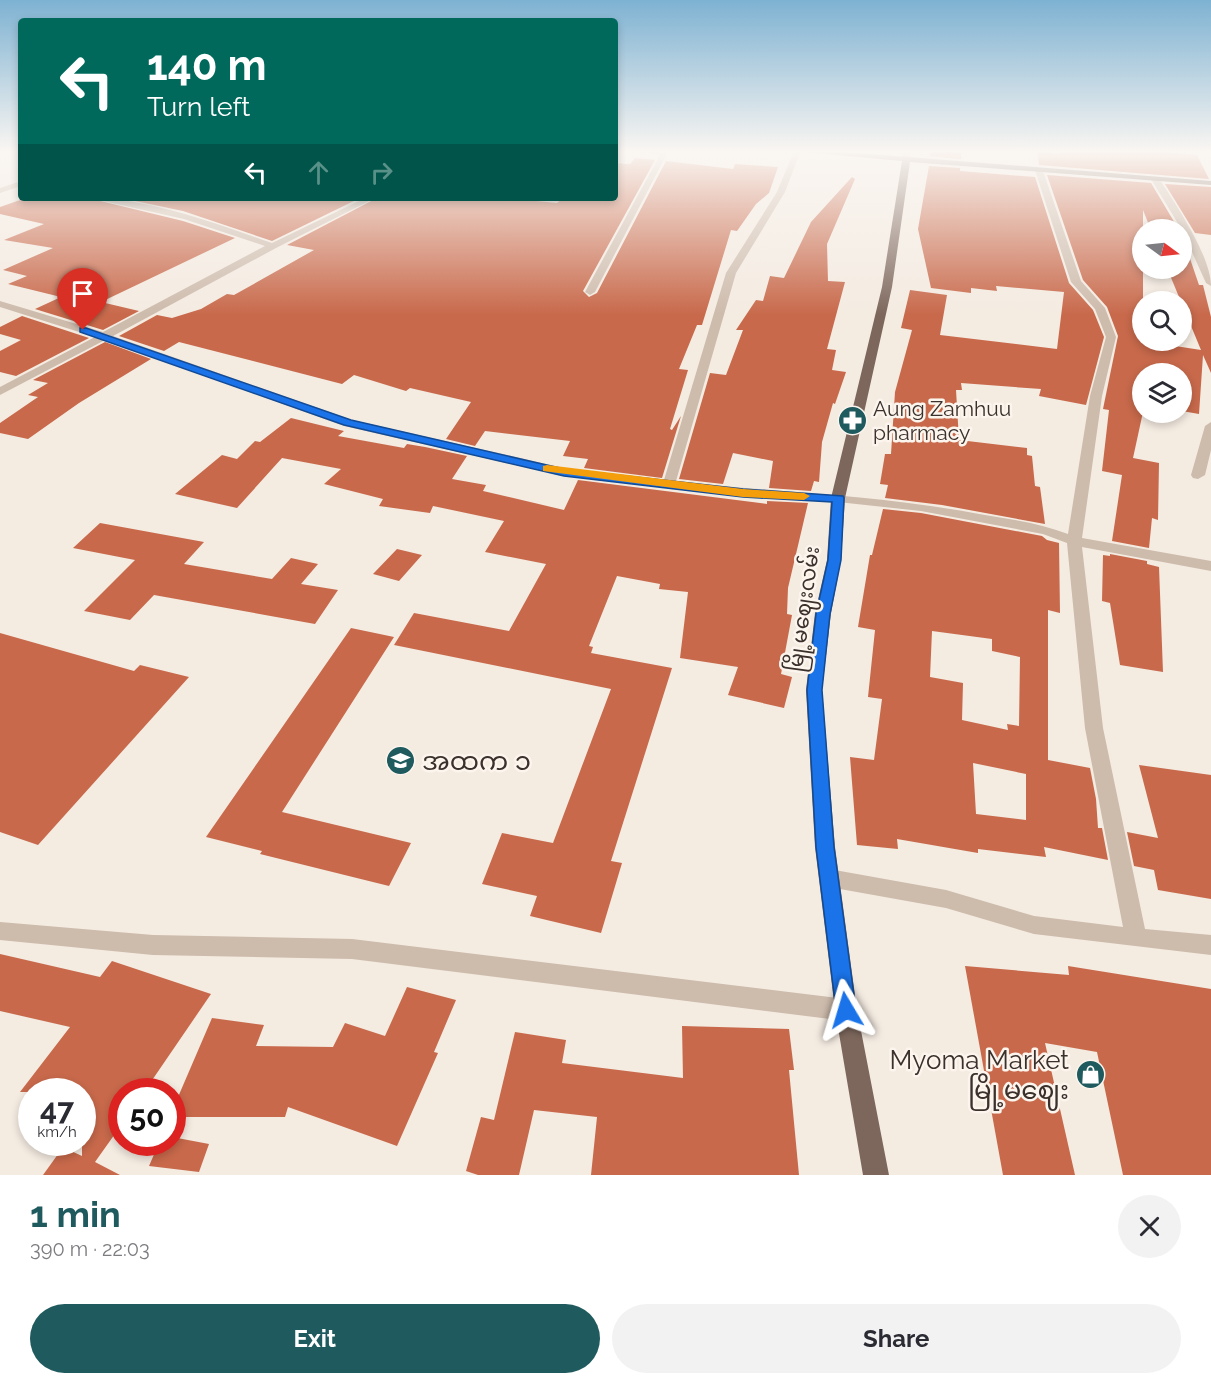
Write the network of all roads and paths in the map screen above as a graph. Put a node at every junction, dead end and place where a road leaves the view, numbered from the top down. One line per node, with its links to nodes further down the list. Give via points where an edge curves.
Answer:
1 (127, 205): 8 (street, via 186,217)
2 (357, 205): 8 (street)
3 (637, 205): 10 (street)
4 (773, 205): 16 (street, via 731,273)
5 (899, 205): 17 (main road, မြို့မဈေးလမ်း, via 887,287)
6 (1051, 205): 18 (street, via 1076,282 1100,308 1111,337 1096,396)
7 (1172, 205): 9 (street)
8 (273, 246): 12 (street)
9 (1211, 283)
10 (590, 292)
11 (0, 304): 12 (street)
12 (104, 336): 13 (street); 16 (street, via 348,423 564,472)
13 (0, 392)
14 (1211, 426): 15 (street)
15 (1198, 474)
16 (669, 484): 17 (street)
17 (838, 498): 18 (street, via 921,507 1046,530); 20 (main road, မြို့မဈေးလမ်း, via 834,560 814,690)
18 (1074, 541): 19 (street); 22 (street, via 1094,728)
19 (1211, 566)
20 (829, 878): 22 (street, via 946,899 1034,925); 24 (main road, မြို့မဈေးလမ်း)
21 (0, 931): 24 (street, via 153,945 352,949)
22 (1136, 938): 23 (street)
23 (1211, 945)
24 (846, 1010): 25 (main road, မြို့မဈေးလမ်း)
25 (876, 1175)

